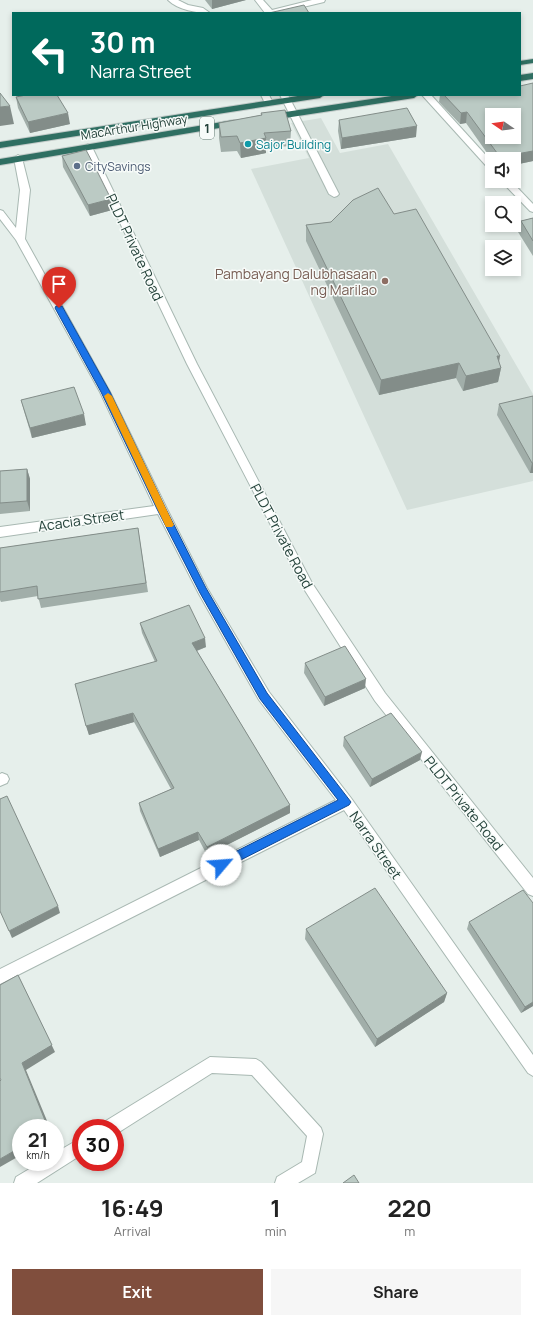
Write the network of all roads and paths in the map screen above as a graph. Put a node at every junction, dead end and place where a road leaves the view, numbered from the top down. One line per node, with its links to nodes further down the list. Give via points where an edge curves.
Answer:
1 (172, 0): 4 (street)
2 (259, 0): 5 (street)
3 (321, 0): 6 (street)
4 (204, 12)
5 (268, 12)
6 (273, 12)
7 (533, 61): 8 (highway)
8 (521, 63)
9 (533, 76): 10 (highway)
10 (521, 78)
11 (303, 96): 14 (highway, MacArthur Highway / 1)
12 (407, 96): 16 (highway)
13 (427, 96): 22 (street)
14 (286, 97): 15 (highway, MacArthur Highway / 1); 16 (street)
15 (267, 99): 19 (highway, MacArthur Highway / 1)
16 (294, 113): 17 (highway); 25 (street)
17 (264, 118)
18 (241, 122): 20 (highway, MacArthur Highway / 1)
19 (0, 146)
20 (88, 147): 21 (highway, MacArthur Highway / 1); 32 (street, PLDT Private Road, via 192,364 308,586 380,697)
21 (18, 158): 23 (highway, MacArthur Highway / 1); 28 (street, via 25,190)
22 (485, 159)
23 (0, 162)
24 (513, 188): 26 (street)
25 (334, 194)
26 (533, 209)
27 (0, 213): 28 (street, Narra Street)
28 (20, 239): 29 (street, Narra Street, via 106,392)
29 (161, 509): 30 (street, Acacia Street); 31 (street, Narra Street, via 203,591 264,696)
30 (0, 532)
31 (346, 802): 33 (street); 34 (street, Narra Street)
32 (533, 889)
33 (0, 977)
34 (533, 1068)
35 (124, 1119): 38 (street, via 210,1065 256,1067 315,1134 309,1167)
36 (72, 1152): 37 (street)
37 (22, 1183)
38 (283, 1183)

